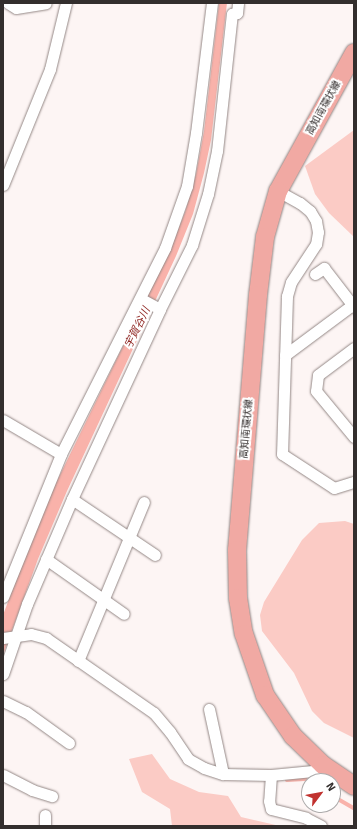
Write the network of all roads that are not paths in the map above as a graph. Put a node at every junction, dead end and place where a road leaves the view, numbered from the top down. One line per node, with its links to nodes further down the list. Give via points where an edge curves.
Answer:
1 (8, 3): 2 (street, via 16,8)
2 (46, 3)
3 (66, 3): 7 (street, via 50,68)
4 (212, 3): 10 (street, via 187,186 166,248)
5 (238, 3): 12 (street, via 237,13 232,14 217,151 208,194 192,245)
6 (354, 53): 8 (main road, 高知南環状線)
7 (3, 185)
8 (278, 191): 14 (street, via 310,211 316,220 318,232 316,244 291,282); 33 (main road, 高知南環状線, via 265,237 258,295 237,550 238,598 244,634 265,695 293,736)
9 (315, 274): 11 (street, via 324,268)
10 (142, 300): 12 (street); 17 (street)
11 (353, 306): 14 (street)
12 (158, 308): 19 (street)
13 (354, 348): 16 (street, via 318,375 316,391)
14 (285, 355): 18 (street, via 282,454 334,488)
15 (3, 420): 17 (street)
16 (354, 438)
17 (61, 454): 24 (street)
18 (354, 482)
19 (72, 499): 21 (street); 23 (street)
20 (144, 502): 21 (street)
21 (130, 537): 22 (street); 25 (street)
22 (155, 555)
23 (46, 559): 25 (street); 27 (street)
24 (3, 597)
25 (104, 599): 26 (street); 28 (street)
26 (124, 614)
27 (10, 638): 28 (street, via 31,634 46,638); 29 (street)
28 (78, 661): 34 (street, via 154,713 188,759)
29 (3, 674)
30 (3, 701): 32 (street, via 26,712)
31 (209, 709): 34 (street)
32 (69, 743)
33 (323, 765): 36 (street, via 313,771); 37 (main road, 高知南環状線)
34 (223, 774): 36 (street)
35 (3, 775): 38 (street, via 32,790)
36 (271, 775): 39 (street, via 271,809)
37 (354, 786)
38 (52, 796)
39 (295, 821): 40 (street)
40 (321, 826)

